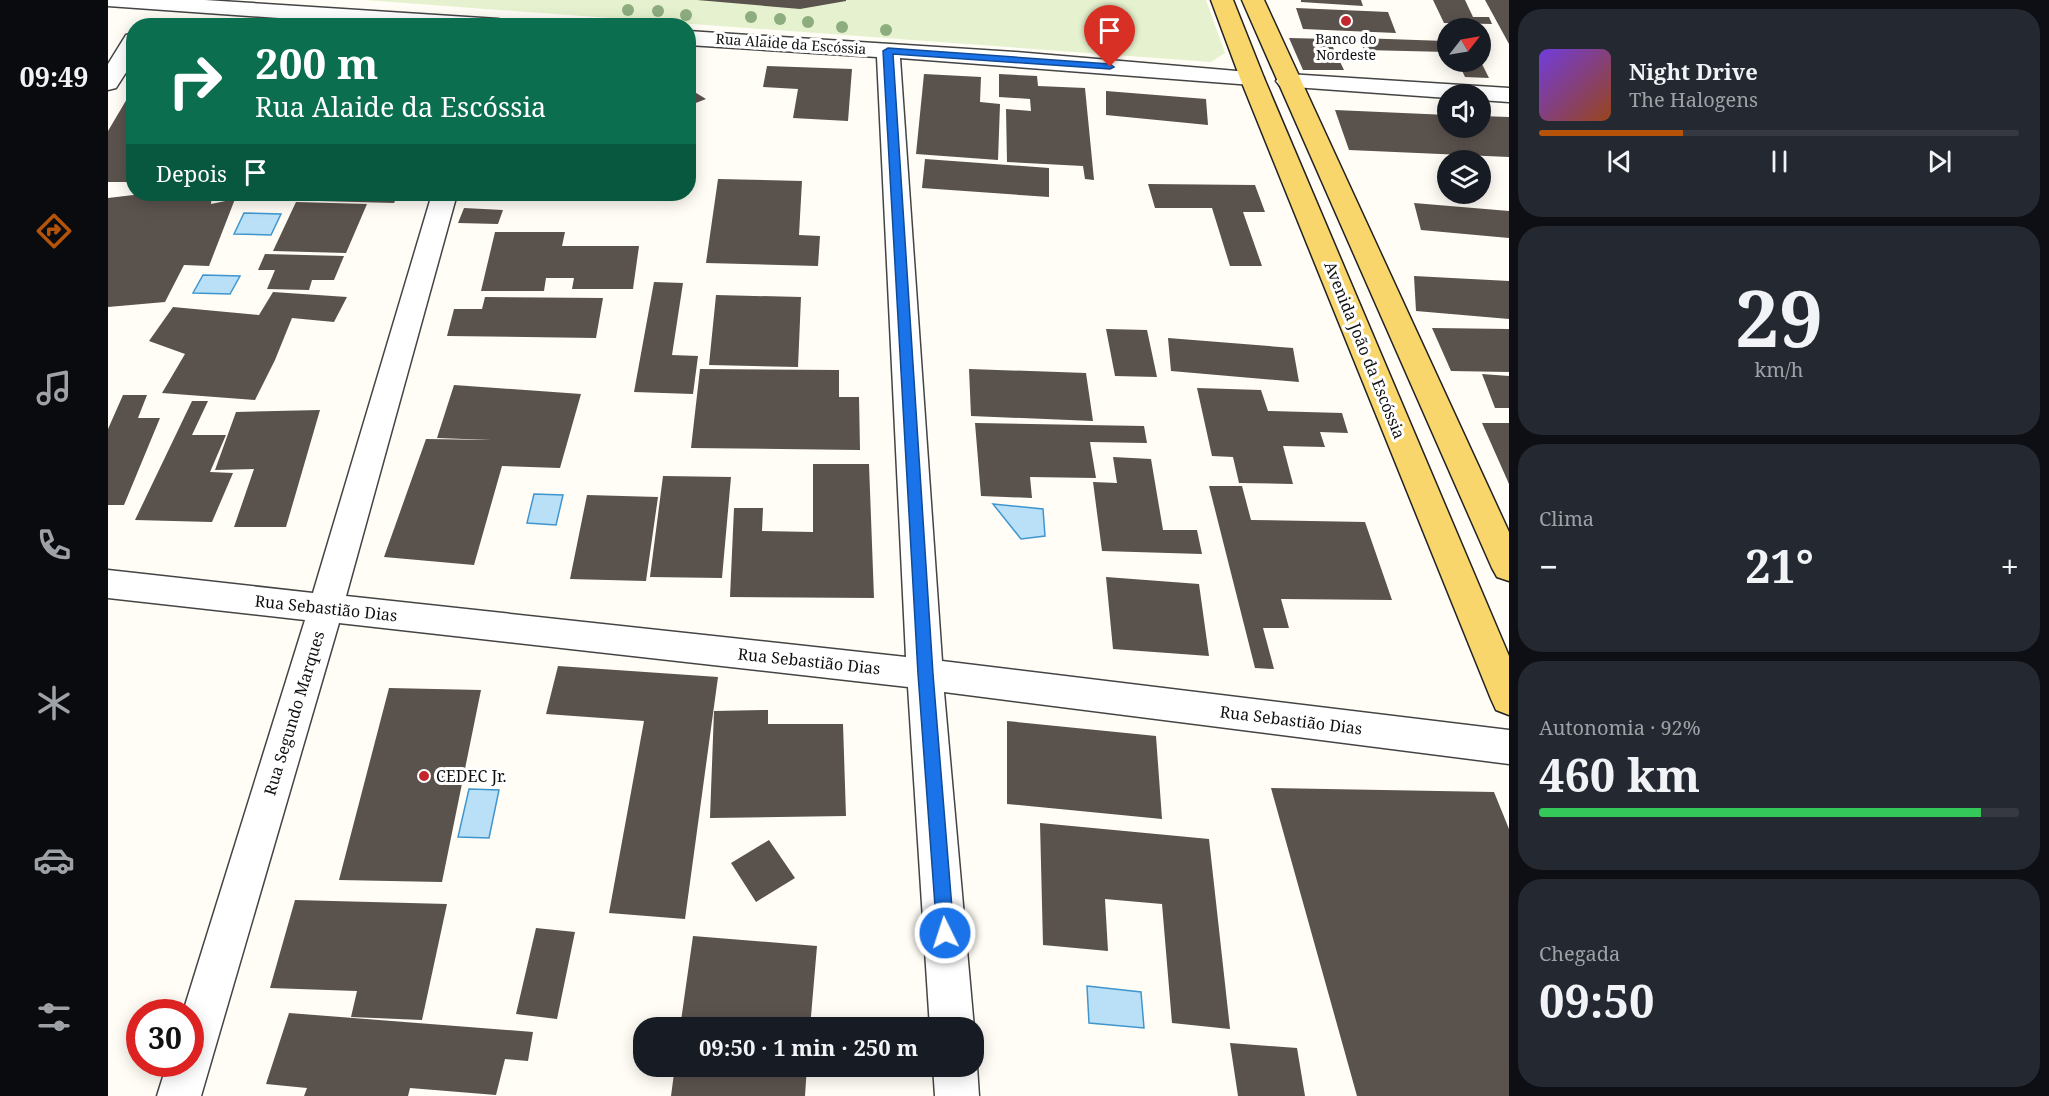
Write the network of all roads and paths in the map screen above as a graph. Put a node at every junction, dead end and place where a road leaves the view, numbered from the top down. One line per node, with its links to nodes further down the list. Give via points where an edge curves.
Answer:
1 (108, 0): 4 (street)
2 (1222, 0): 11 (main road, Avenida João da Escóssia)
3 (1253, 0): 12 (main road)
4 (156, 2): 5 (street); 6 (street)
5 (325, 7): 7 (street)
6 (147, 18)
7 (427, 18)
8 (696, 39): 9 (street, Rua Alaide da Escóssia)
9 (888, 51): 11 (street, Rua Alaide da Escóssia); 19 (street)
10 (126, 53): 13 (street)
11 (1252, 78): 20 (main road, Avenida João da Escóssia)
12 (1288, 81): 14 (street); 16 (main road)
13 (108, 83)
14 (1509, 95)
15 (442, 201): 18 (street, Rua Segundo Marques)
16 (1509, 568)
17 (108, 584): 18 (street, Rua Sebastião Dias)
18 (326, 608): 19 (street, Rua Sebastião Dias); 22 (street, Rua Segundo Marques)
19 (925, 674): 21 (street, Rua Sebastião Dias); 23 (street)
20 (1509, 699)
21 (1509, 747)
22 (204, 1013)
23 (951, 1017)
24 (185, 1077): 26 (street)
25 (956, 1077): 27 (street)
26 (179, 1096)
27 (957, 1096)

